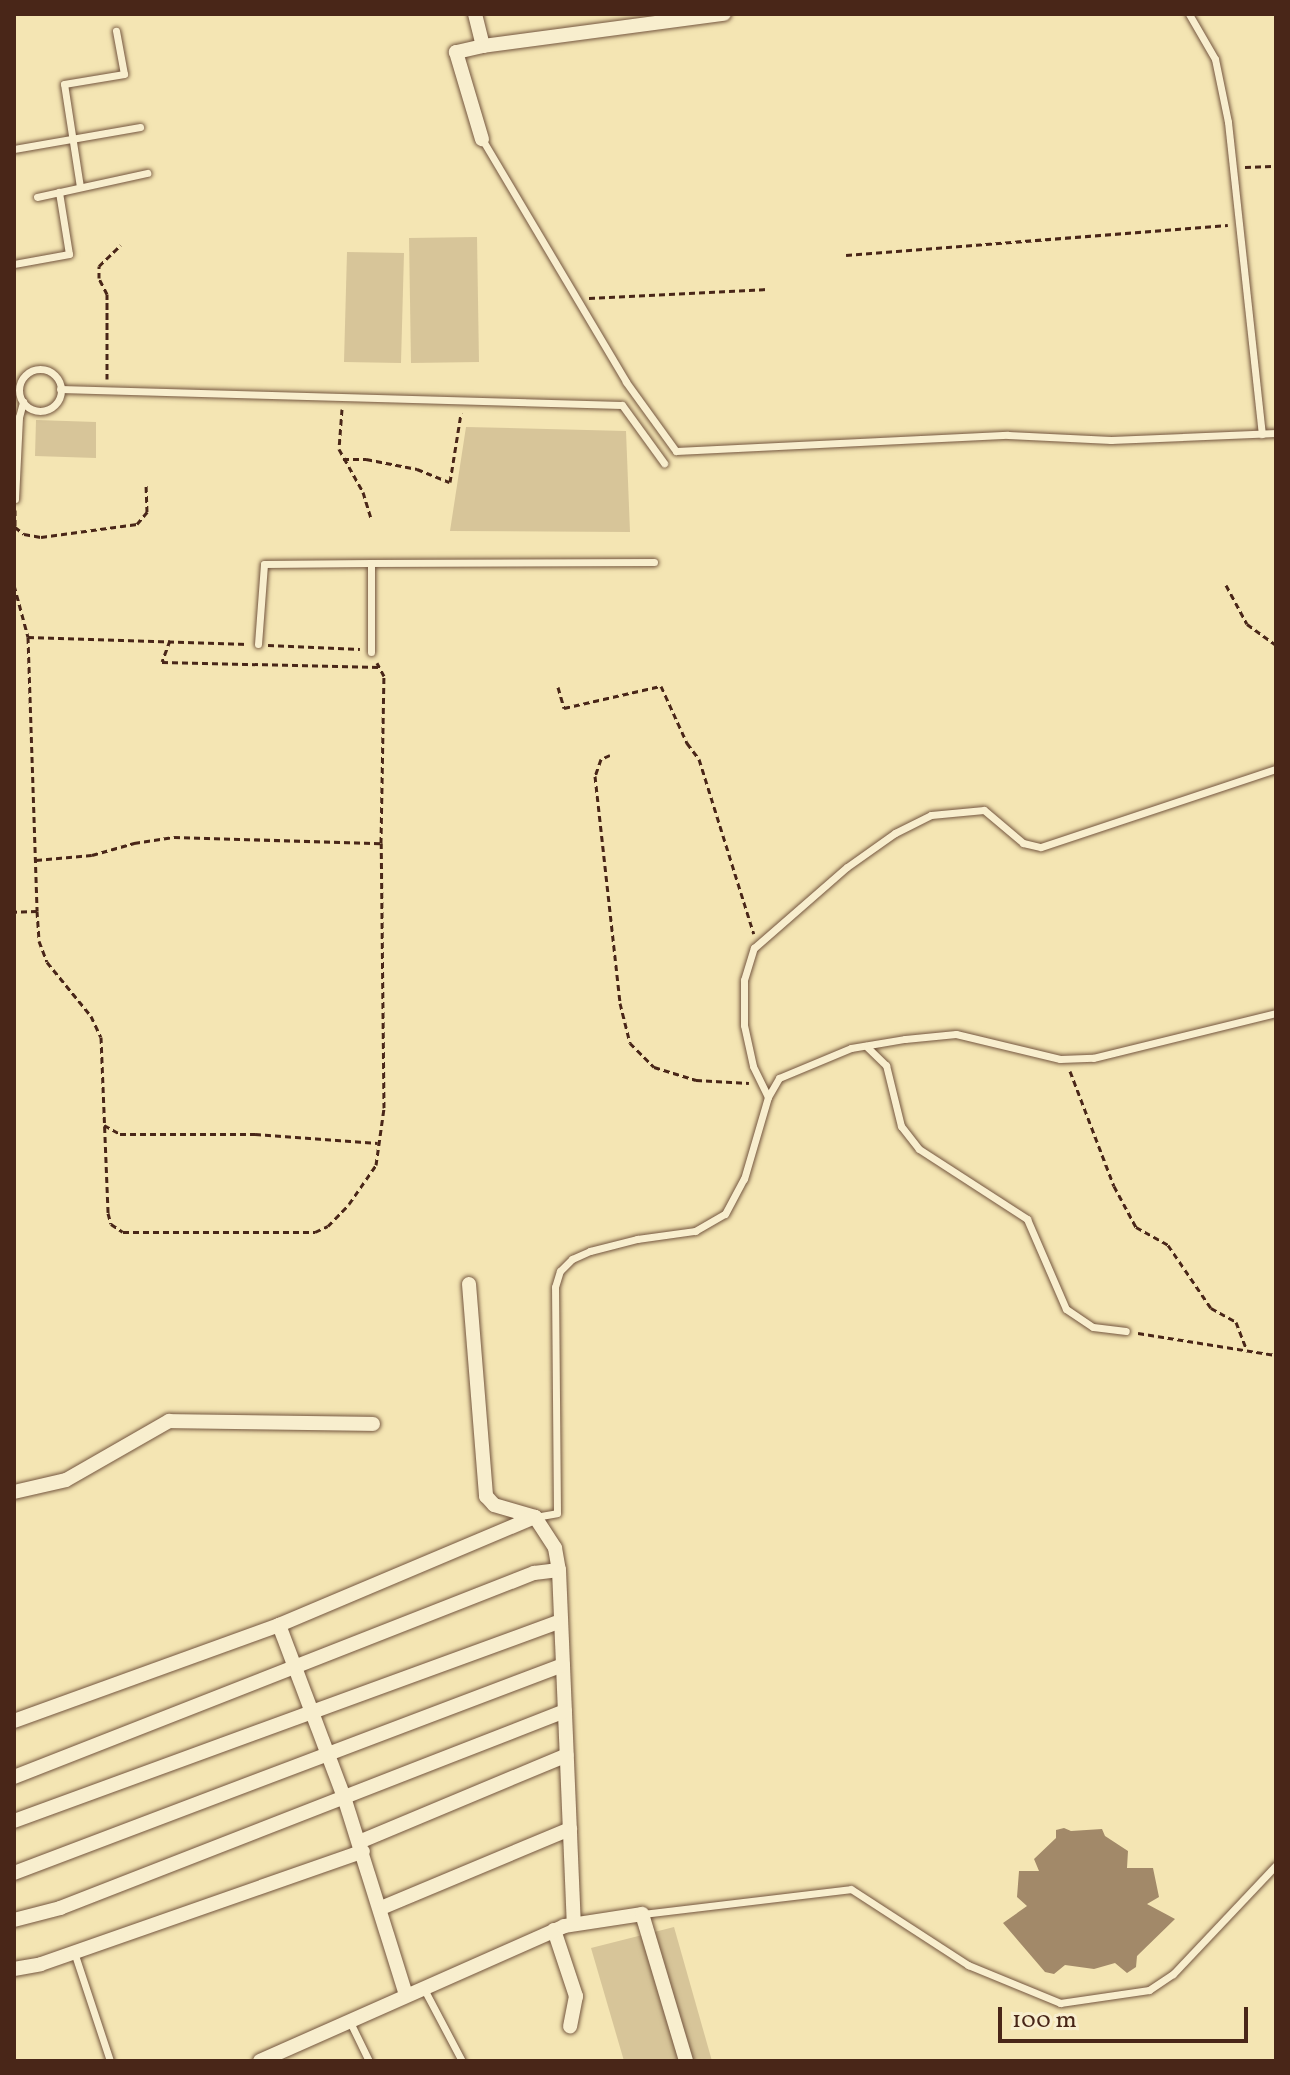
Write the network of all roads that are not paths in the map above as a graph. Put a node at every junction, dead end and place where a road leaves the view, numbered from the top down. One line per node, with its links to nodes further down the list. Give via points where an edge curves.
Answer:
1 (475, 14): 7 (street)
2 (724, 14): 4 (street)
3 (1189, 14): 21 (lane, via 1215,59 1233,167)
4 (700, 16): 5 (street)
5 (615, 21): 7 (street)
6 (116, 31): 9 (lane, via 124,74 64,84)
7 (483, 46): 10 (street, via 456,52)
8 (140, 127): 9 (lane)
9 (72, 139): 11 (lane); 13 (lane)
10 (482, 139): 21 (lane, via 626,382 676,451 1008,435 1111,440)
11 (14, 149)
12 (147, 173): 13 (lane)
13 (80, 187): 14 (lane)
14 (59, 192): 15 (lane); 16 (lane, via 69,254)
15 (37, 197)
16 (14, 264)
17 (18, 378): 18 (lane, via 46,370); 19 (lane)
18 (60, 389): 19 (lane, via 57,401 47,409 34,410); 22 (lane, via 622,405)
19 (23, 402): 23 (lane)
20 (1276, 433): 21 (lane)
21 (1262, 434)
22 (664, 463)
23 (15, 499)
24 (654, 562): 25 (lane)
25 (371, 563): 26 (lane, via 264,564); 27 (lane)
26 (258, 644)
27 (371, 652)
28 (1276, 769): 31 (lane, via 1041,847 1023,843 984,810 931,815 895,833 754,948 744,980 744,1025)
29 (1276, 1013): 30 (lane, via 1093,1058 1060,1059 956,1034)
30 (866, 1046): 31 (lane, via 779,1078); 33 (lane, via 886,1065 901,1126 919,1149 1027,1219 1066,1309 1093,1327)
31 (768, 1097): 36 (lane, via 744,1179 725,1214 695,1231 590,1251 560,1271 555,1287 557,1513)
32 (469, 1284): 36 (street, via 486,1496 494,1505)
33 (1126, 1331)
34 (373, 1424): 35 (street, via 169,1421 66,1480)
35 (14, 1492)
36 (535, 1517): 37 (street, via 555,1548); 39 (street)
37 (559, 1570): 38 (street); 41 (street, via 534,1573)
38 (561, 1621): 40 (street); 43 (street)
39 (279, 1625): 41 (street); 44 (street)
40 (563, 1665): 42 (street); 45 (street)
41 (295, 1667): 43 (street); 47 (street)
42 (565, 1711): 46 (street); 48 (street)
43 (312, 1712): 45 (street); 49 (street)
44 (14, 1721)
45 (328, 1755): 48 (street); 53 (street)
46 (567, 1755): 50 (street); 51 (street)
47 (14, 1777)
48 (344, 1797): 51 (street); 56 (street, via 60,1908)
49 (14, 1821)
50 (570, 1829): 54 (street); 57 (street)
51 (361, 1847): 54 (street); 59 (street)
52 (1276, 1865): 55 (lane, via 1173,1974 1149,1990 1060,2003 968,1965 851,1889)
53 (14, 1873)
54 (381, 1908): 62 (street)
55 (642, 1914): 57 (street); 69 (street)
56 (14, 1920)
57 (574, 1924): 58 (street)
58 (554, 1930): 61 (street); 64 (street, via 576,1996)
59 (74, 1952): 60 (street); 65 (lane)
60 (14, 1969)
61 (423, 1987): 62 (street); 68 (lane)
62 (406, 1995): 63 (street)
63 (349, 2019): 66 (street); 67 (lane)
64 (570, 2026)
65 (110, 2061)
66 (260, 2061)
67 (369, 2061)
68 (462, 2061)
69 (686, 2061)

